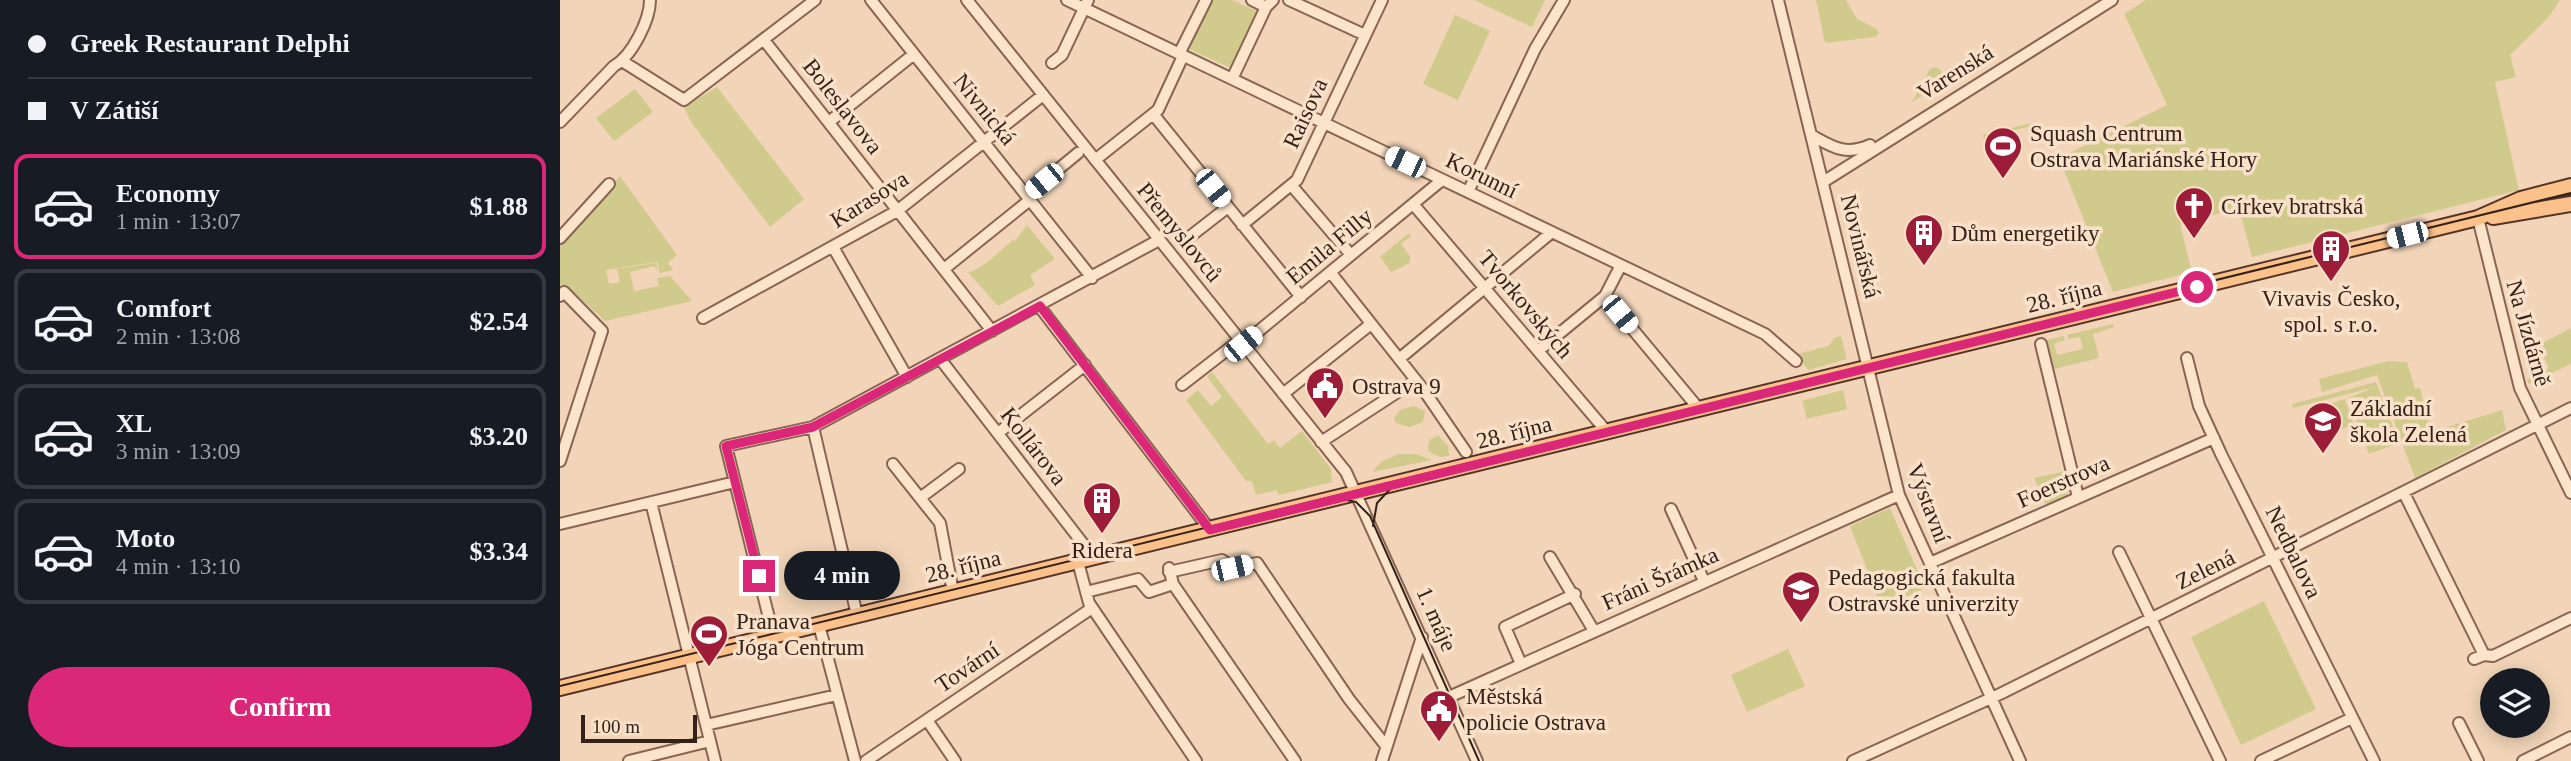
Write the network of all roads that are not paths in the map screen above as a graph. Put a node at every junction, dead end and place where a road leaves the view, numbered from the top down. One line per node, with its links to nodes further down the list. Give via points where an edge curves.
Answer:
1 (650, 0): 19 (street, via 649,14)
2 (816, 0): 16 (street)
3 (871, 0): 17 (street, Nivnická)
4 (967, 0): 22 (street, Přemyslovců)
5 (1067, 0): 14 (street, Korunní)
6 (1206, 0): 18 (street)
7 (1252, 0): 13 (street)
8 (1289, 0): 15 (street)
9 (1382, 0): 15 (street, Raisova)
10 (1564, 0): 37 (street, via 1535,49)
11 (1778, 0): 28 (street, Novinářská)
12 (2112, 0): 27 (street, Varenská)
13 (1269, 3): 21 (street)
14 (1086, 4): 18 (street, Korunní); 20 (street, via 1062,55)
15 (1365, 36): 26 (street, Raisova)
16 (765, 40): 19 (street, via 680,100); 24 (street, Boleslavova)
17 (914, 54): 24 (street); 29 (street, Nivnická)
18 (1181, 55): 21 (street, Korunní); 23 (street)
19 (622, 61): 25 (street)
20 (1052, 64)
21 (1231, 79): 26 (street, Korunní)
22 (1043, 95): 29 (street, Karasova); 31 (street, Přemyslovců)
23 (1153, 114): 31 (street); 41 (street)
24 (829, 121): 42 (street, Boleslavova)
25 (560, 122)
26 (1324, 124): 32 (street, Korunní); 35 (street, Raisova)
27 (1901, 131): 28 (street, via 1855,151 1842,151); 33 (street, Varenská)
28 (1811, 135): 33 (street, Novinářská)
29 (984, 141): 38 (street, Nivnická); 42 (street, Karasova)
30 (1078, 153): 38 (street)
31 (1095, 160): 47 (street, Přemyslovců)
32 (1442, 180): 37 (street, Korunní); 39 (street, Emila Filly)
33 (1823, 182): 71 (street, Novinářská)
34 (609, 184): 46 (street)
35 (1292, 186): 44 (street, Raisova); 50 (street)
36 (2571, 186): 43 (main road, 28. října)
37 (1468, 192): 45 (street, Korunní)
38 (1029, 197): 52 (street); 54 (street, Nivnická)
39 (1413, 204): 50 (street, Emila Filly); 55 (street, Tvorkovských)
40 (2571, 204): 43 (main road, 28. října)
41 (1228, 207): 44 (street); 48 (street)
42 (897, 211): 49 (street, Karasova); 52 (street, Boleslavova)
43 (2478, 218): 71 (main road, 28. října); 78 (street, Na Jízdárně, via 2512,362)
44 (1242, 225): 58 (street)
45 (1552, 232): 51 (street, Korunní); 55 (street)
46 (560, 239)
47 (1159, 240): 54 (street); 63 (street, Přemyslovců)
48 (1183, 242)
49 (834, 247): 60 (street, Karasova); 72 (street)
50 (1351, 256): 53 (street, Emila Filly)
51 (1621, 265): 57 (street); 69 (street, Korunní, via 1765,334)
52 (944, 269): 62 (street, Boleslavova)
53 (1331, 273): 58 (street, Emila Filly); 61 (street)
54 (1092, 278): 59 (street)
55 (1484, 287): 65 (street, Tvorkovských); 67 (street)
56 (562, 294): 85 (street, via 603,331)
57 (1605, 296): 65 (street); 77 (street)
58 (1301, 298): 63 (street, Emila Filly)
59 (1040, 306): 62 (street); 70 (street)
60 (703, 318)
61 (1371, 324): 67 (street); 75 (street)
62 (992, 331): 68 (street)
63 (1241, 342): 74 (street, Emila Filly); 75 (street, Přemyslovců)
64 (2041, 344): 93 (street)
65 (1538, 351): 80 (street, Tvorkovských)
66 (2187, 358): 82 (street, Nedbalova, via 2199,406)
67 (1399, 359): 73 (street)
68 (941, 360): 72 (street); 81 (street, Kollárova)
69 (1796, 360)
70 (1085, 365): 81 (street); 98 (street)
71 (1869, 368): 77 (main road, 28. října); 92 (street, Výstavní)
72 (906, 377): 79 (street)
73 (1416, 380): 83 (street); 84 (street)
74 (1182, 385)
75 (1283, 394): 83 (street, Přemyslovců)
76 (2571, 408): 78 (street, Zelená)
77 (1699, 409): 80 (main road, 28. října)
78 (2537, 426): 90 (street, Na Jízdárně); 91 (street, Zelená)
79 (813, 427): 88 (street, via 726,446); 111 (street)
80 (1607, 432): 89 (main road, 28. října)
81 (998, 433): 101 (street, Kollárova)
82 (2214, 438): 93 (street, Foerstrova); 102 (street, Nedbalova)
83 (1321, 442): 89 (street, Přemyslovců)
84 (1466, 452)
85 (560, 461)
86 (892, 464): 94 (street)
87 (959, 469): 94 (street)
88 (735, 482): 95 (street); 114 (street)
89 (1358, 493): 98 (main road, 28. října); 117 (street, 1. máje)
90 (2571, 493)
91 (2404, 494): 102 (street, Zelená); 112 (street, via 2479,657 2493,656)
92 (1895, 497): 104 (street, Výstavní); 105 (street, Fráni Šrámka)
93 (2078, 497): 104 (street, Foerstrova)
94 (920, 498): 107 (street, via 940,524)
95 (651, 502): 97 (street); 118 (street)
96 (1671, 509): 105 (street)
97 (560, 524)
98 (1210, 530): 101 (main road, 28. října)
99 (2119, 552): 113 (street)
100 (1550, 557): 109 (street)
101 (1094, 558): 103 (main road, 28. října)
102 (2275, 559): 113 (street, Zelená); 124 (street, Nedbalova)
103 (1078, 562): 107 (main road, 28. října); 108 (street)
104 (1930, 563): 123 (street, Výstavní)
105 (1704, 581): 116 (street, Fráni Šrámka)
106 (1173, 584): 108 (street, via 1149,592 1138,579); 130 (street, via 1169,569 1222,560 1232,568 1256,563 1349,699); 138 (street)
107 (953, 592): 111 (main road, 28. října)
108 (1086, 592): 110 (street)
109 (1575, 594): 116 (street); 119 (street, via 1505,626)
110 (1092, 608): 125 (street, Tovární); 137 (street)
111 (857, 615): 115 (main road, 28. října)
112 (2571, 618)
113 (2152, 619): 123 (street, Zelená); 142 (street)
114 (771, 622)
115 (819, 625): 118 (main road, 28. října); 121 (street)
116 (1594, 631): 119 (street, Fráni Šrámka)
117 (1422, 637): 122 (street, 1. máje); 130 (street)
118 (690, 656): 120 (main road, 28. října); 127 (street)
119 (1521, 664): 122 (street, Fráni Šrámka)
120 (560, 688)
121 (837, 695): 127 (street); 134 (street)
122 (1449, 697): 131 (street, 1. máje)
123 (1991, 698): 140 (street, Zelená); 141 (street, Výstavní)
124 (2352, 718): 143 (street); 144 (street, Nedbalova)
125 (927, 720): 135 (street, Tovární); 136 (street)
126 (2459, 723): 145 (street)
127 (706, 725): 129 (street)
128 (2571, 737): 146 (street)
129 (710, 741): 132 (street); 133 (street)
130 (1387, 746): 139 (street)
131 (1473, 760)
132 (629, 761)
133 (715, 761)
134 (855, 761)
135 (866, 761)
136 (955, 761)
137 (1196, 761)
138 (1295, 761)
139 (1382, 761)
140 (1853, 761)
141 (2020, 761)
142 (2220, 761)
143 (2261, 761)
144 (2374, 761)
145 (2478, 761)
146 (2523, 761)

